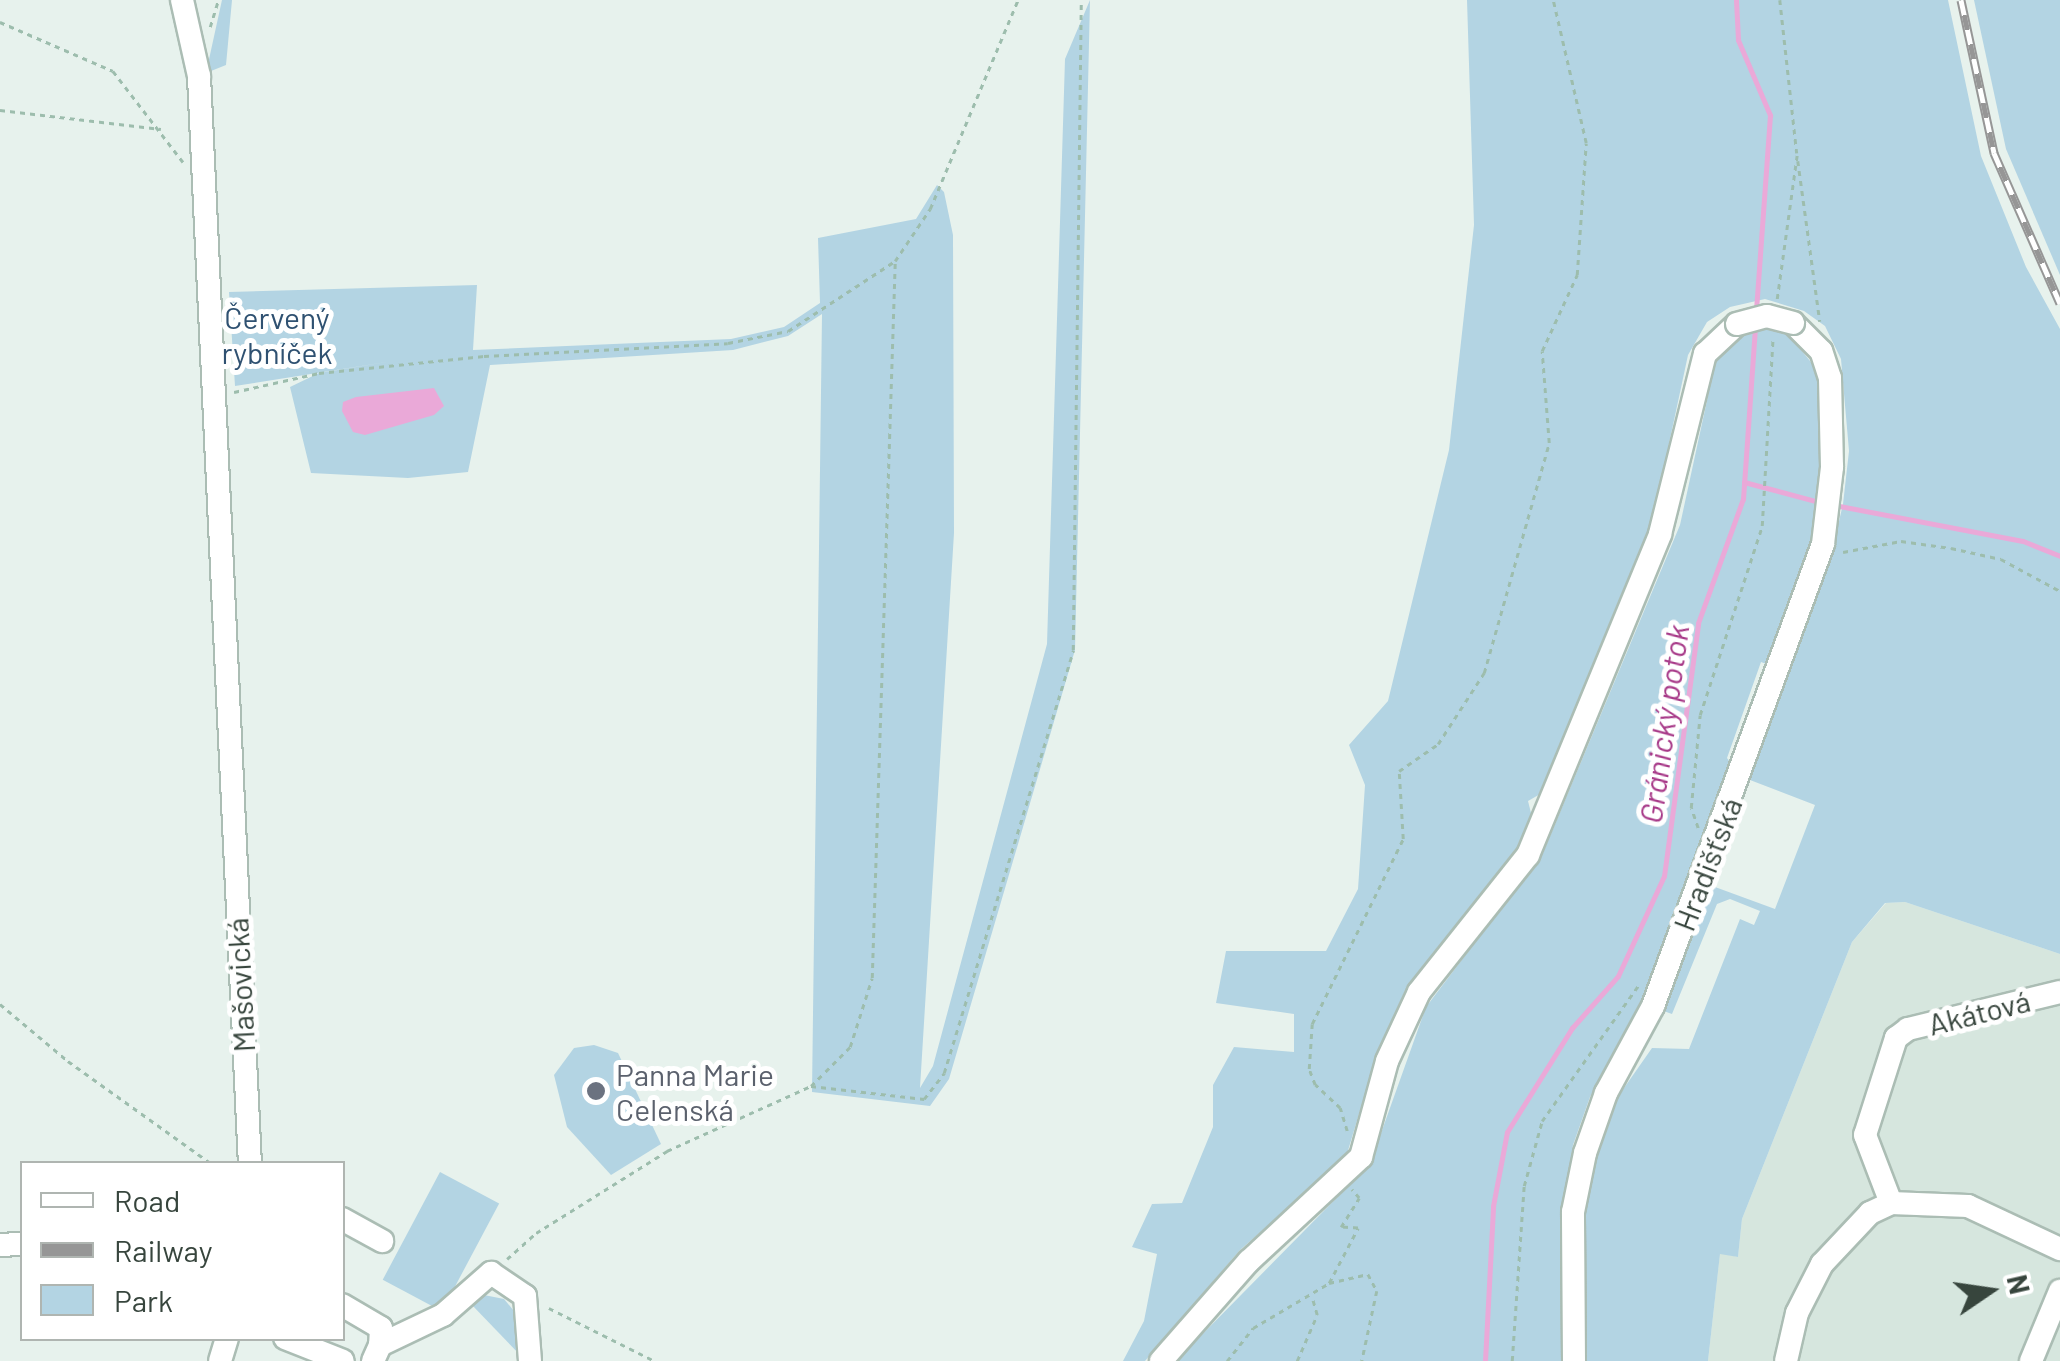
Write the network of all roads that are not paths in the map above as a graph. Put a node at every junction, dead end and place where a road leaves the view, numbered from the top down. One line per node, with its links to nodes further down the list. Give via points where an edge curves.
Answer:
1 (182, 0): 3 (street, Mašovická, via 199,76)
2 (2060, 992): 4 (street, Akátová, via 1908,1029 1896,1038 1864,1135)
3 (250, 1161)
4 (1892, 1203): 7 (street, via 1968,1206); 16 (street, via 1870,1213 1822,1264 1797,1313)
5 (345, 1221): 6 (street)
6 (382, 1240)
7 (2060, 1249)
8 (2060, 1292): 17 (street)
9 (346, 1314): 12 (street, via 382,1328)
10 (297, 1341): 11 (street)
11 (339, 1352)
12 (377, 1353): 13 (street, via 444,1315 491,1273 525,1296)
13 (530, 1361)
14 (1160, 1361): 15 (street, Hradišťská, bridge, via 1248,1261 1343,1180 1371,1135 1387,1060 1418,992 1528,855 1654,550 1705,354 1737,324 1766,316 1826,363 1832,468 1819,557 1660,988 1606,1093 1584,1153 1574,1212)
15 (1574, 1361)
16 (1786, 1361)
17 (2031, 1361)

